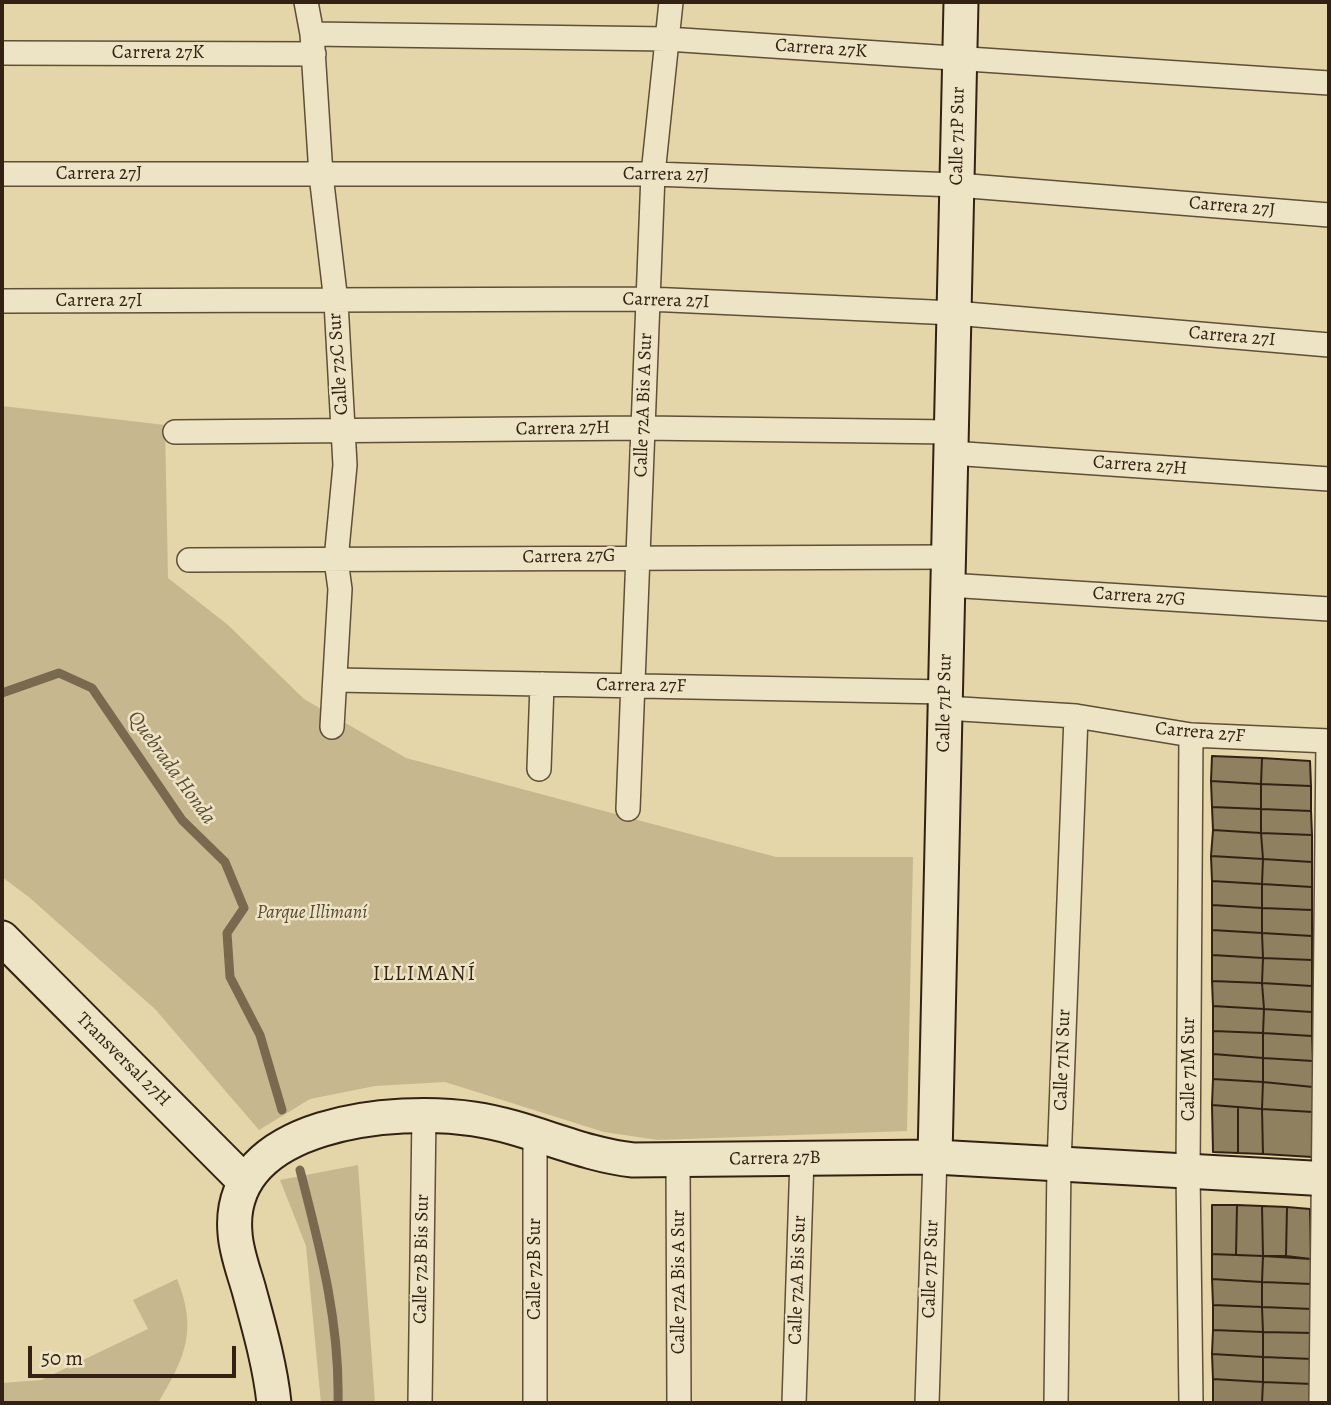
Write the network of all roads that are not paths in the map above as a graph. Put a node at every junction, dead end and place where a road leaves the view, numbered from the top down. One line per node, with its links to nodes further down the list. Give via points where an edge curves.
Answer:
1 (306, 2): 5 (street, Calle 72C Sur)
2 (671, 2): 4 (street, Calle 72A Bis A Sur)
3 (961, 2): 7 (street, Calle 71P Sur)
4 (667, 39): 5 (street, Carrera 27K); 7 (street, Carrera 27K); 10 (street, Calle 72A Bis A Sur)
5 (313, 44): 6 (street, Carrera 27K); 11 (street, Calle 72C Sur)
6 (2, 53)
7 (960, 58): 8 (street, Carrera 27K); 12 (street, Calle 71P Sur)
8 (1329, 83)
9 (2, 174): 11 (street, Carrera 27J)
10 (653, 174): 11 (street, Carrera 27J); 12 (street, Carrera 27J); 14 (street, Calle 72A Bis A Sur)
11 (321, 175): 16 (street, Calle 72C Sur)
12 (957, 185): 13 (street, Carrera 27J); 17 (street, Calle 71P Sur)
13 (1329, 215)
14 (648, 299): 16 (street, Carrera 27I); 17 (street, Carrera 27I); 19 (street, Calle 72A Bis A Sur)
15 (2, 301): 16 (street, Carrera 27I)
16 (336, 302): 20 (street, Calle 72C Sur)
17 (954, 313): 18 (street, Carrera 27I); 22 (street, Calle 71P Sur)
18 (1329, 345)
19 (643, 428): 20 (street, Carrera 27H); 22 (street, Carrera 27H); 24 (street, Calle 72A Bis A Sur)
20 (344, 431): 21 (street, Carrera 27H); 26 (street, Calle 72C Sur)
21 (175, 432)
22 (951, 442): 23 (street, Carrera 27H); 27 (street, Calle 71P Sur)
23 (1329, 479)
24 (638, 557): 26 (street, Carrera 27G); 27 (street, Carrera 27G); 31 (street, Calle 72A Bis A Sur)
25 (190, 560): 26 (street, Carrera 27G)
26 (337, 560): 29 (street, Calle 72C Sur)
27 (948, 571): 28 (street, Carrera 27G); 32 (street, Calle 71P Sur)
28 (1329, 609)
29 (337, 680): 30 (street, Carrera 27F); 34 (street, Calle 72C Sur)
30 (542, 684): 31 (street, Carrera 27F); 37 (street)
31 (633, 686): 32 (street, Carrera 27F); 38 (street, Calle 72A Bis A Sur)
32 (945, 700): 33 (street, Carrera 27F); 44 (street, Calle 71P Sur)
33 (1076, 716): 35 (street, Carrera 27F); 47 (street, Calle 71N Sur)
34 (332, 727)
35 (1191, 735): 36 (street, Carrera 27F); 48 (street, Calle 71M Sur)
36 (1329, 741): 39 (street)
37 (539, 769)
38 (628, 809)
39 (1328, 867): 41 (street)
40 (2, 938): 50 (street, Transversal 27H)
41 (1327, 994): 49 (street)
42 (424, 1114): 43 (street, Carrera 27B, via 477,1119); 50 (street, Carrera 27B, via 328,1127 281,1148); 52 (street, Calle 72B Bis Sur)
43 (535, 1135): 46 (street, Carrera 27B, via 611,1157); 53 (street, Calle 72B Sur)
44 (935, 1157): 45 (street, Carrera 27B); 47 (street, Carrera 27B); 56 (street, Calle 71P Sur)
45 (802, 1158): 46 (street, Carrera 27B); 55 (street, Calle 72A Bis Sur)
46 (678, 1161): 54 (street, Calle 72A Bis A Sur)
47 (1059, 1164): 48 (street, Carrera 27B); 57 (street, Calle 71N Sur)
48 (1188, 1171): 49 (street, Carrera 27B); 58 (street, Calle 71M Sur)
49 (1326, 1179): 59 (street)
50 (245, 1182): 51 (street, via 234,1233)
51 (274, 1403)
52 (420, 1403)
53 (535, 1403)
54 (679, 1403)
55 (794, 1403)
56 (927, 1403)
57 (1056, 1403)
58 (1191, 1403)
59 (1321, 1403)

